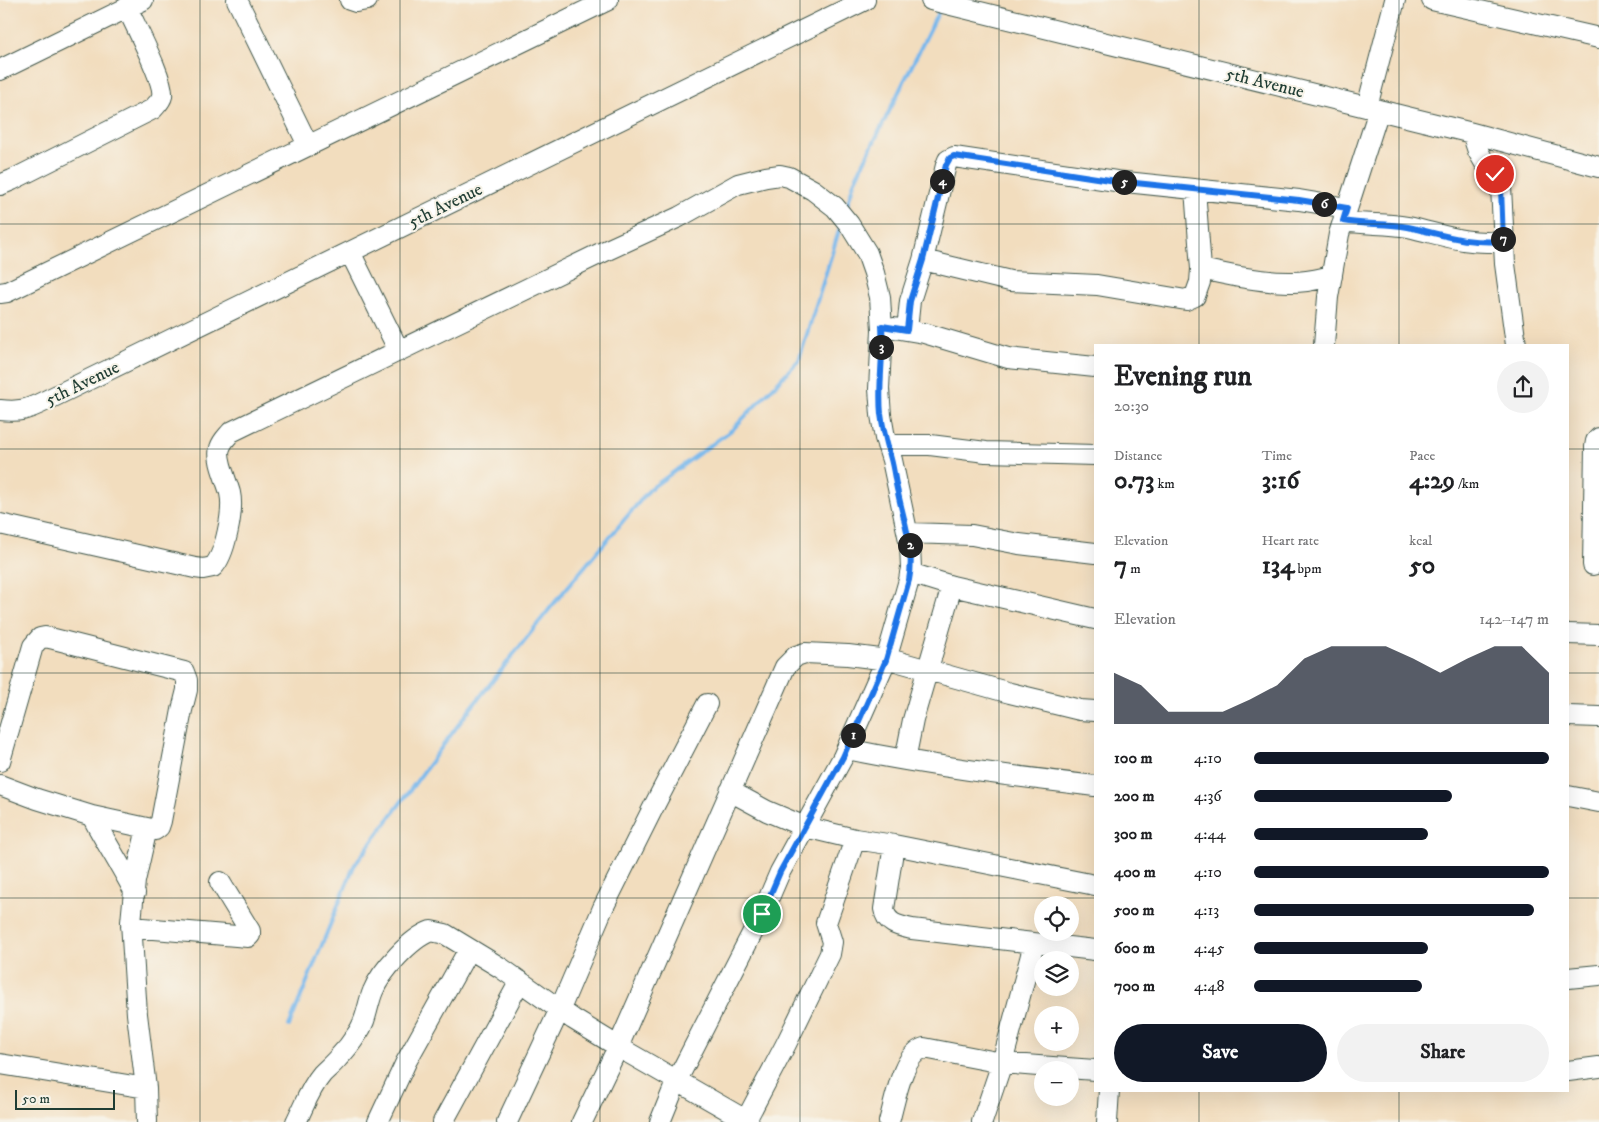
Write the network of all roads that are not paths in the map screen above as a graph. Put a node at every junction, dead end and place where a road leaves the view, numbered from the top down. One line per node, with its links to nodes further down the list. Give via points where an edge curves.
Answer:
1 (237, 0): 14 (street)
2 (350, 0): 3 (street)
3 (367, 0)
4 (608, 0): 14 (street)
5 (865, 0): 20 (street, 5th Avenue)
6 (931, 0): 12 (street, 5th Avenue)
7 (1395, 0): 12 (street)
8 (1432, 0): 10 (street)
9 (135, 4): 11 (street); 16 (street, via 160,80 162,96 159,102 153,109)
10 (1599, 38)
11 (0, 70)
12 (1373, 108): 13 (street, 5th Avenue); 18 (street)
13 (1472, 133): 15 (street, 5th Avenue); 19 (street, via 1486,166 1499,181)
14 (308, 145): 24 (street)
15 (1599, 168)
16 (0, 185)
17 (1194, 189): 18 (street, via 1299,200); 21 (street, via 1116,181 954,156 946,165); 22 (street)
18 (1345, 214): 19 (street, via 1360,224 1409,228 1466,241); 23 (street)
19 (1503, 241): 28 (street)
20 (350, 252): 29 (street); 31 (street, 5th Avenue, via 26,410)
21 (923, 260): 22 (street, via 1010,281 1097,285 1186,300 1198,291); 26 (street, via 910,301)
22 (1201, 269): 23 (street, via 1290,282)
23 (1332, 276): 27 (street)
24 (0, 293)
25 (882, 326): 26 (street); 29 (street, via 874,273 867,253 849,224 836,207 813,190 789,177 775,175 738,184 670,222); 33 (street, via 879,389)
26 (907, 330): 30 (street, via 1008,358)
27 (1324, 344)
28 (1516, 344)
29 (399, 350): 35 (street, via 231,432 224,439 219,448 219,459 230,495 231,514 229,531 213,568 195,568)
30 (1094, 367)
31 (0, 410)
32 (1599, 438): 38 (street, via 1595,447)
33 (887, 445): 34 (street); 36 (street)
34 (1094, 455)
35 (0, 524)
36 (908, 533): 37 (street, via 972,535); 39 (street)
37 (1094, 553)
38 (1593, 565)
39 (910, 573): 40 (street); 44 (street)
40 (952, 586): 41 (street); 45 (street)
41 (1094, 619)
42 (1569, 634): 43 (street)
43 (1599, 635)
44 (886, 660): 45 (street); 50 (street); 55 (street, via 805,653 790,660)
45 (928, 670): 47 (street, via 1018,695); 51 (street)
46 (707, 704): 73 (street, via 603,908)
47 (1094, 711)
48 (1569, 716): 49 (street)
49 (1599, 717)
50 (847, 749): 51 (street); 59 (street)
51 (905, 760): 54 (street)
52 (0, 761): 60 (street, via 33,646 40,638 184,672 187,690 161,821 155,830)
53 (0, 785): 58 (street)
54 (1094, 786)
55 (730, 791): 59 (street); 74 (street)
56 (1569, 796): 57 (street)
57 (1599, 802)
58 (92, 816): 60 (street); 65 (street)
59 (806, 827): 61 (street); 80 (street, via 780,872 762,914)
60 (146, 828): 65 (street)
61 (855, 840): 62 (street); 83 (street, via 826,922 832,942 830,954)
62 (894, 845): 64 (street); 67 (street, via 884,908 893,924)
63 (220, 882): 66 (street, via 250,931 248,937)
64 (1094, 885)
65 (135, 893): 66 (street)
66 (132, 927): 81 (street)
67 (1034, 944): 69 (street); 75 (street)
68 (469, 949): 72 (street); 85 (street, via 445,934 431,930 417,938 378,980 358,1034 312,1088); 86 (street, via 406,1062)
69 (1094, 950)
70 (1599, 974): 71 (street)
71 (1569, 978)
72 (520, 981): 73 (street); 87 (street)
73 (560, 1009): 74 (street); 88 (street)
74 (618, 1047): 80 (street); 89 (street)
75 (1002, 1062): 78 (street); 91 (street, via 924,1048 918,1050 906,1066); 92 (street)
76 (0, 1064): 81 (street)
77 (1599, 1067): 79 (street)
78 (1094, 1070)
79 (1569, 1071)
80 (677, 1080): 83 (street); 90 (street)
81 (146, 1088): 84 (street)
82 (1108, 1092): 93 (street)
83 (747, 1121)
84 (147, 1122)
85 (296, 1122)
86 (378, 1122)
87 (443, 1122)
88 (506, 1122)
89 (582, 1122)
90 (660, 1122)
91 (889, 1122)
92 (982, 1122)
93 (1107, 1122)

